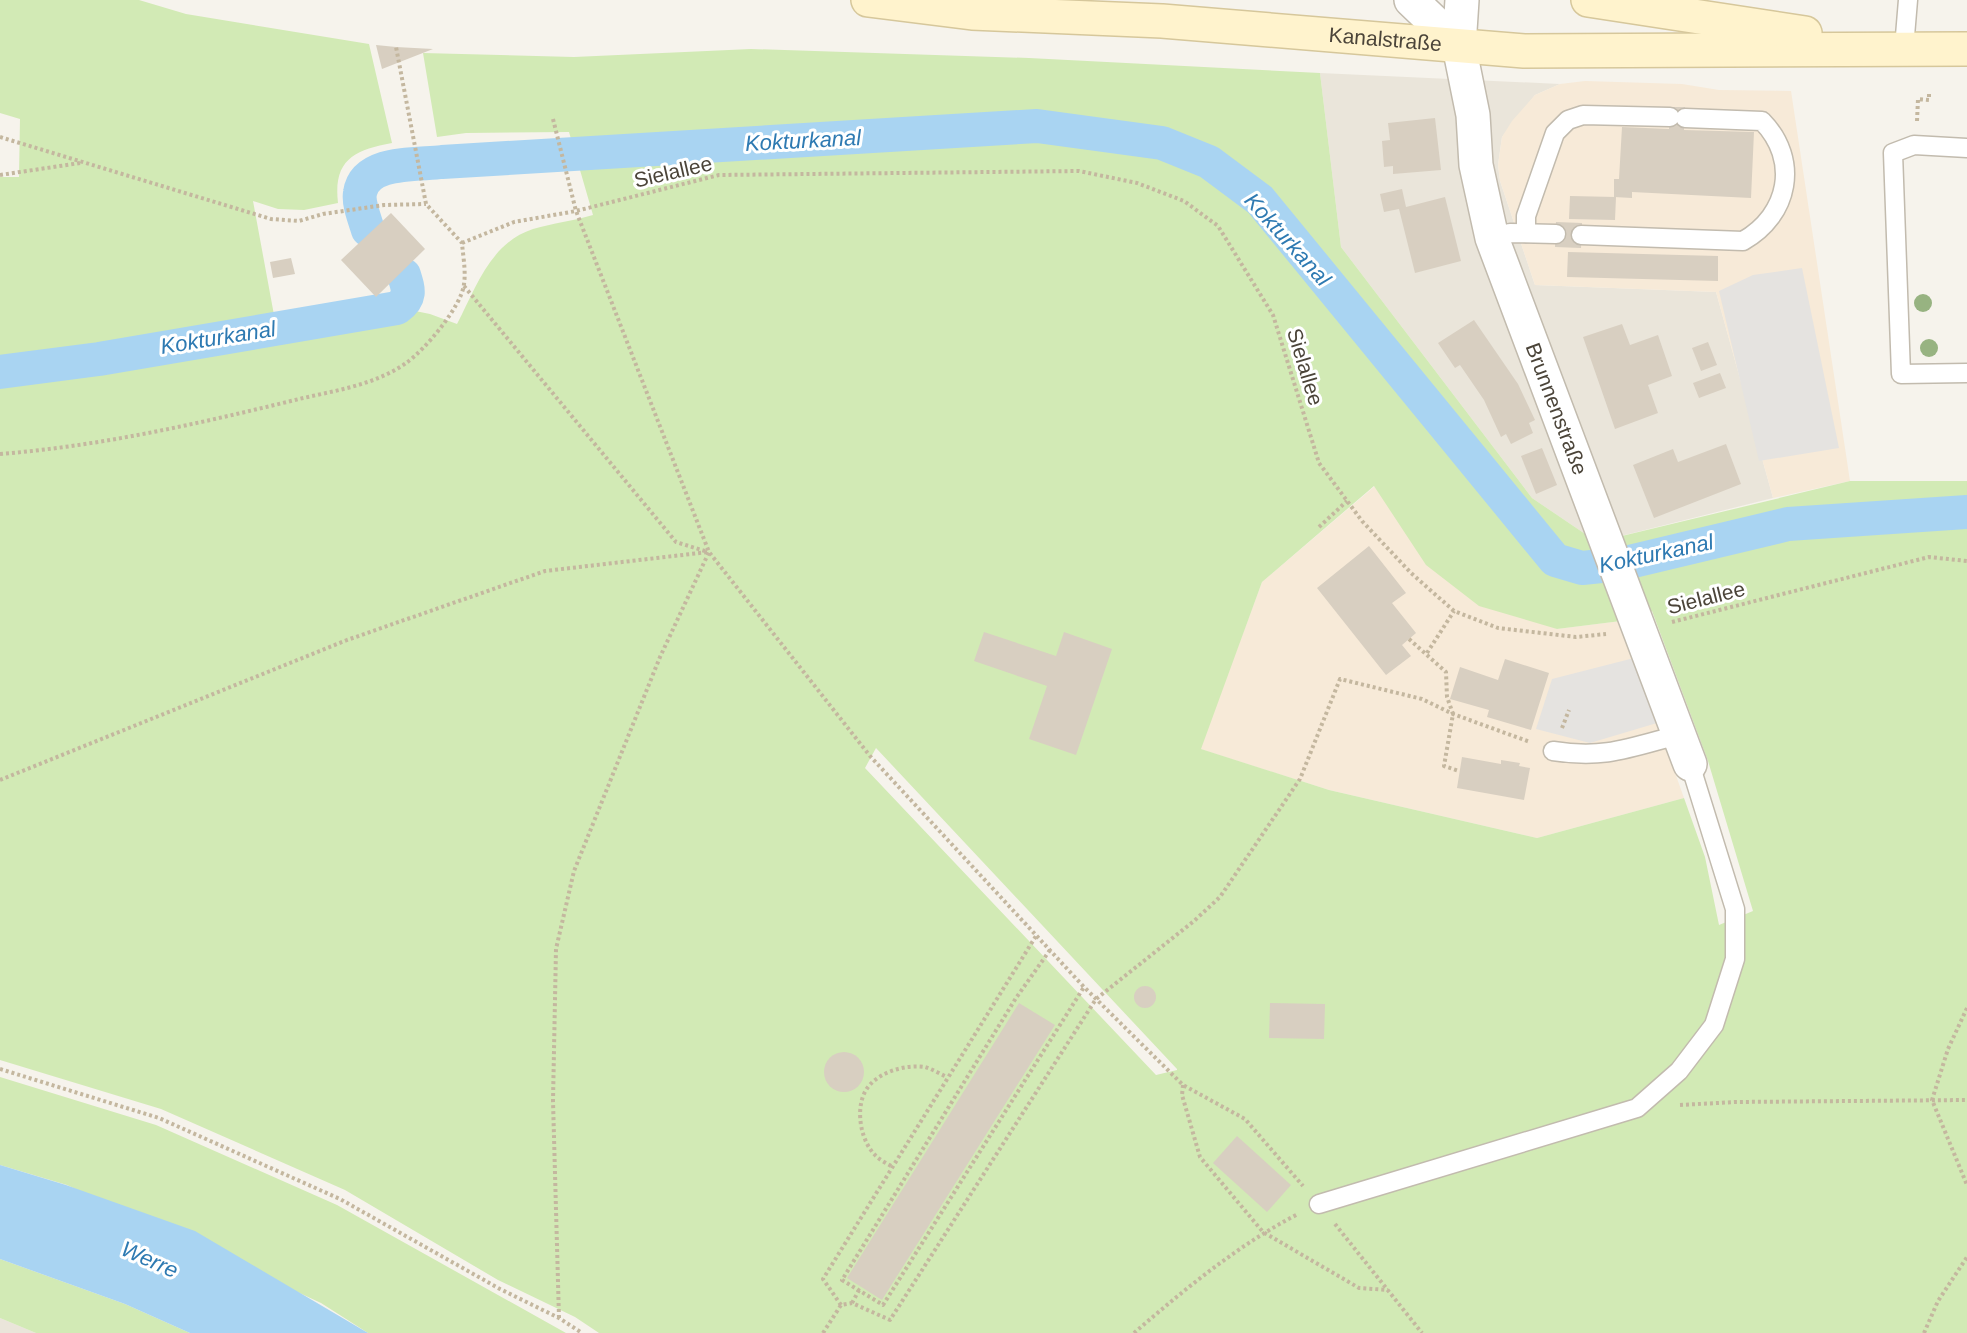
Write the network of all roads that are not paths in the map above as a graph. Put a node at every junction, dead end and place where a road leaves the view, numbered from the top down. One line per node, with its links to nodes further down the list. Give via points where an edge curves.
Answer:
1 (868, 0): 6 (main road, Kanalstraße, via 972,13 1162,21)
2 (1411, 0): 6 (street)
3 (1462, 0): 6 (street, Brunnenstraße)
4 (1587, 0): 7 (main road, Kanalstraße)
5 (1908, 0): 7 (lane)
6 (1459, 46): 7 (main road, Kanalstraße, via 1524,51); 13 (street, Brunnenstraße, via 1473,115 1476,165)
7 (1904, 48): 8 (main road, Kanalstraße)
8 (1967, 49)
9 (1967, 148): 14 (lane, via 1914,145 1893,153 1901,374)
10 (1526, 232): 11 (lane); 12 (lane, via 1526,216 1555,132 1568,120 1583,114 1762,121 1776,135 1786,186 1775,214 1760,231 1743,241); 13 (lane)
11 (1556, 234)
12 (1581, 236)
13 (1492, 238): 15 (street, Brunnenstraße)
14 (1967, 373)
15 (1684, 750): 16 (lane, via 1583,756); 17 (lane, via 1735,909 1736,959 1714,1025 1679,1071 1637,1108)
16 (1553, 751)
17 (1319, 1204)

